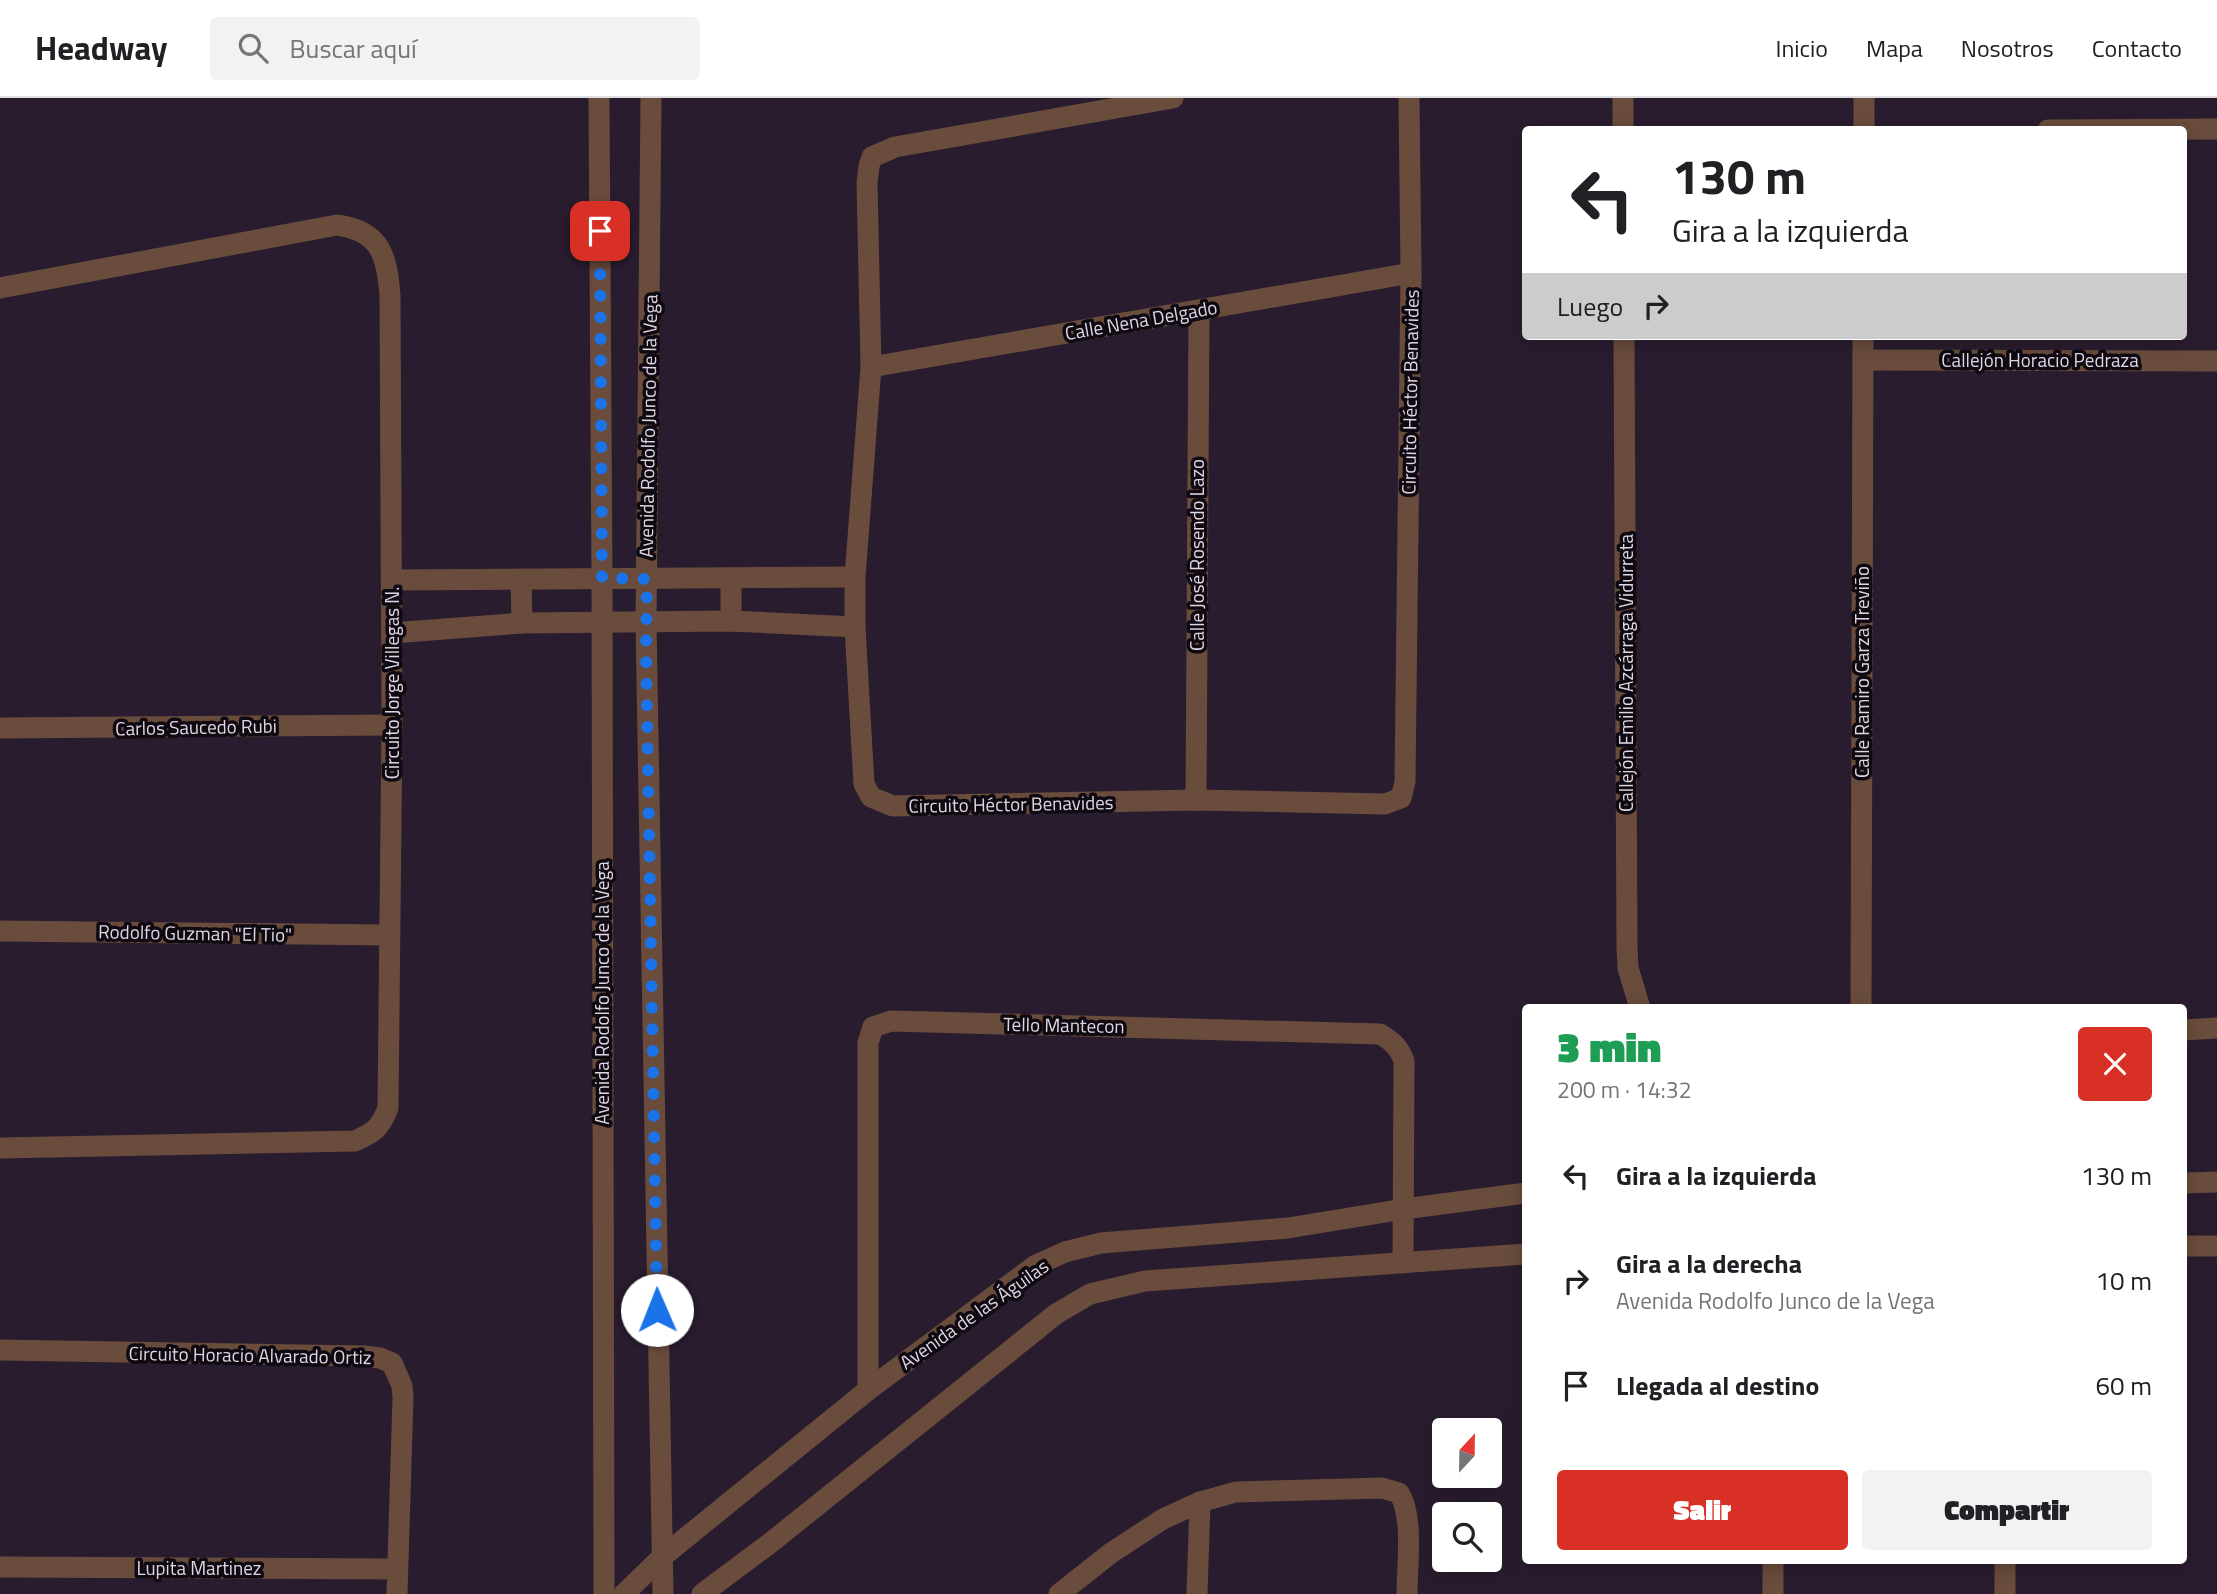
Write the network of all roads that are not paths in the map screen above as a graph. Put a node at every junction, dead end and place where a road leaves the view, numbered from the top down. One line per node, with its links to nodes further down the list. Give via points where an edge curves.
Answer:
1 (599, 98): 20 (street, Avenida Rodolfo Junco de la Vega)
2 (651, 98): 22 (street, Avenida Rodolfo Junco de la Vega)
3 (1173, 98): 18 (street, Circuito Héctor Benavides, via 895,147 872,157 867,183)
4 (1409, 98): 11 (street, Circuito Héctor Benavides)
5 (1623, 98): 7 (street)
6 (1864, 98): 8 (street)
7 (1623, 126)
8 (1864, 126)
9 (2187, 129): 10 (street)
10 (2217, 129)
11 (1411, 273): 13 (street, Calle Nena Delgado); 33 (street, Circuito Héctor Benavides, via 1405,782 1401,798 1385,804)
12 (0, 288): 24 (street, Circuito Jorge Villegas N., via 337,225 371,236 383,257 389,286)
13 (1199, 310): 18 (street, Calle Nena Delgado); 33 (street, Calle José Rosendo Lazo)
14 (1624, 340): 36 (street, Callejón Emilio Azcárraga Vidurreta, via 1627,947)
15 (1863, 340): 16 (street, Calle Ramiro Garza Treviño)
16 (1863, 360): 17 (street, Callejón Horacio Pedraza); 37 (street, Calle Ramiro Garza Treviño)
17 (2217, 361)
18 (871, 367): 19 (street, Circuito Héctor Benavides)
19 (855, 577): 23 (street); 29 (street, Circuito Héctor Benavides)
20 (602, 578): 21 (street); 22 (street); 27 (street, Avenida Rodolfo Junco de la Vega)
21 (521, 579): 24 (street); 26 (street)
22 (647, 579): 23 (street); 28 (street, Avenida Rodolfo Junco de la Vega)
23 (731, 579): 25 (street)
24 (392, 580): 30 (street, Circuito Jorge Villegas N.)
25 (731, 621): 28 (street); 29 (street)
26 (522, 623): 27 (street); 30 (street)
27 (601, 623): 28 (street); 58 (street, Avenida Rodolfo Junco de la Vega)
28 (646, 623): 52 (street, Avenida Rodolfo Junco de la Vega)
29 (855, 627): 33 (street, Circuito Héctor Benavides, via 864,784 871,797 893,806)
30 (392, 633): 31 (street, Circuito Jorge Villegas N.)
31 (392, 725): 32 (street, Carlos Saucedo Rubi); 35 (street, Circuito Jorge Villegas N.)
32 (0, 729)
33 (1196, 800)
34 (0, 931): 35 (street, Rodolfo Guzman "El Tio")
35 (389, 935): 40 (street, Circuito Jorge Villegas N., via 388,1108 381,1125 368,1135 355,1141)
36 (1639, 1004)
37 (1861, 1004)
38 (2217, 1028): 39 (street)
39 (2187, 1030)
40 (0, 1148)
41 (2187, 1182): 42 (street)
42 (2217, 1182)
43 (1522, 1194): 44 (street, Avenida de las Águilas)
44 (1404, 1209): 48 (street, Tello Mantecon); 50 (street, Avenida de las Águilas, via 1288,1228 1101,1243 1065,1252 1036,1265); 50 (street, Tello Mantecon, via 1404,1061 1392,1041 1380,1034 881,1024 873,1027 868,1043)
45 (2187, 1246): 46 (street)
46 (2217, 1246)
47 (1522, 1254): 48 (street)
48 (1403, 1263): 61 (street, via 1145,1281 1090,1294 1056,1314)
49 (0, 1350): 56 (street, Circuito Horacio Alvarado Ortiz, via 364,1356 392,1363 403,1397)
50 (868, 1390): 52 (street, Avenida de las Águilas)
51 (1200, 1502): 62 (street, via 1163,1519); 63 (street); 64 (street, via 1236,1492 1382,1488 1399,1493 1407,1523)
52 (662, 1558): 59 (street, Avenida de las Águilas); 60 (street, Avenida Rodolfo Junco de la Vega)
53 (1773, 1564): 65 (street)
54 (2005, 1564): 66 (street)
55 (0, 1567): 56 (street, Lupita Martinez)
56 (397, 1569): 57 (street, Circuito Horacio Alvarado Ortiz)
57 (397, 1594)
58 (604, 1594)
59 (624, 1594)
60 (663, 1594)
61 (702, 1594)
62 (1059, 1594)
63 (1197, 1594)
64 (1407, 1594)
65 (1773, 1594)
66 (2005, 1594)

